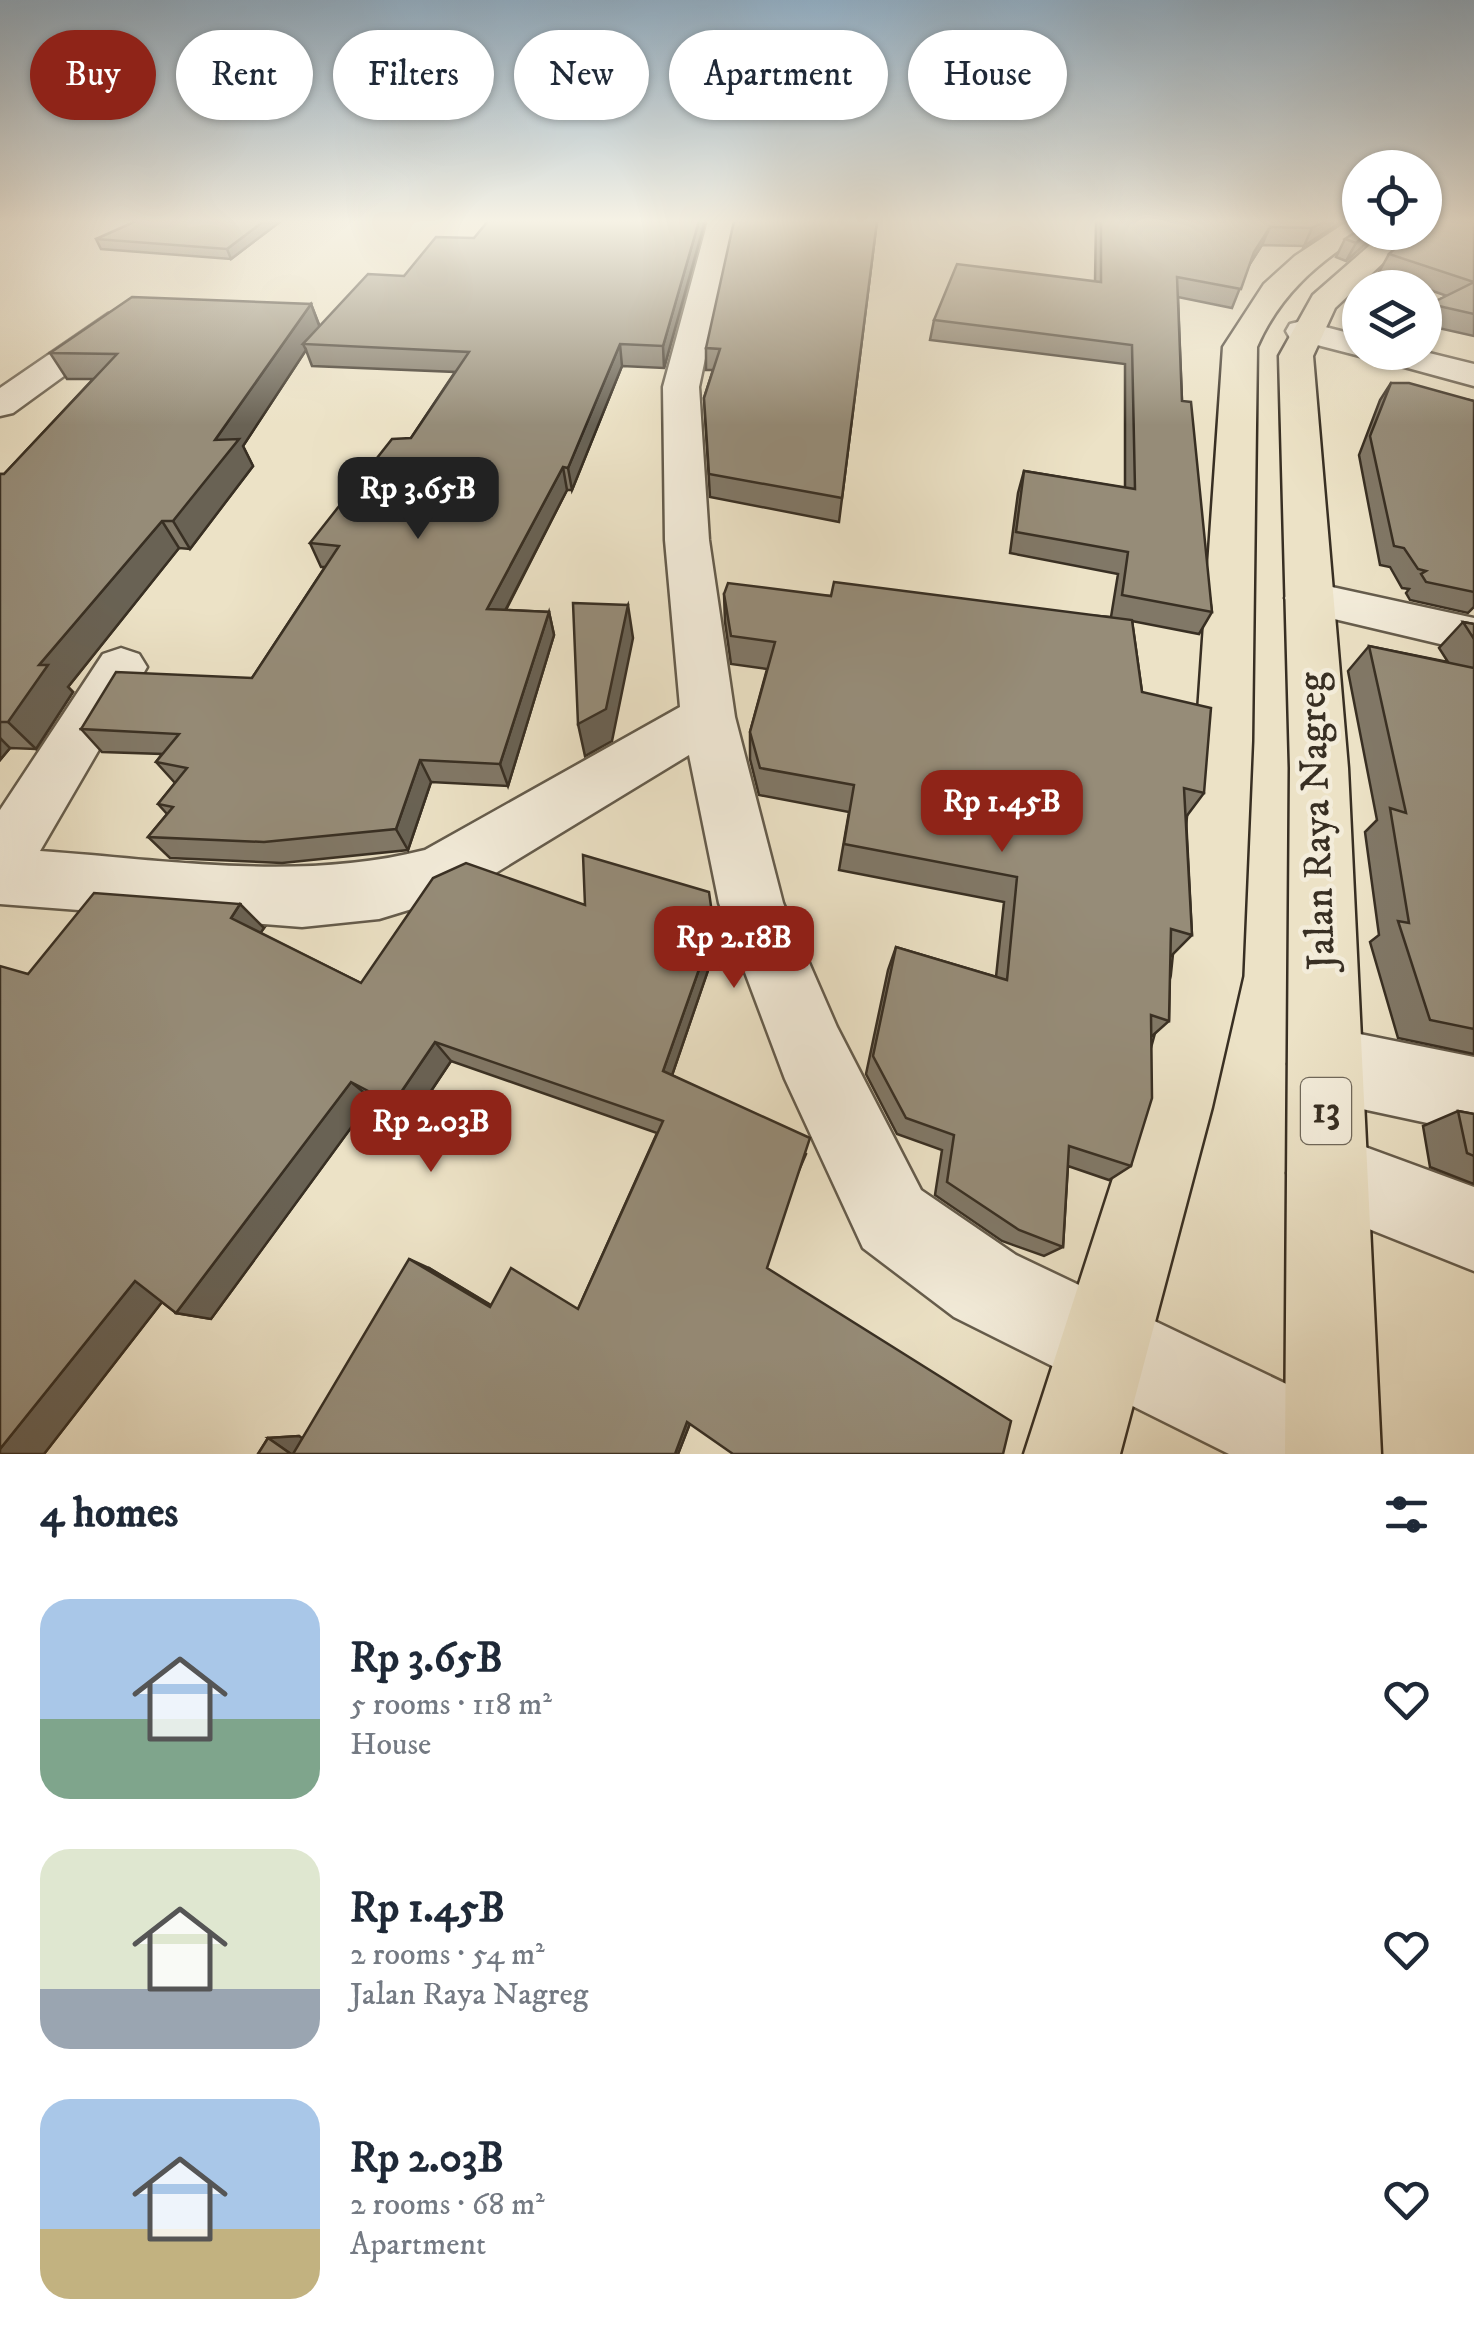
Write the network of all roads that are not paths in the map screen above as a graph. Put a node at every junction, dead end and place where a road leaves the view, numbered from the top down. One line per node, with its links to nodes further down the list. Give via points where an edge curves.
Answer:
1 (705, 289): 13 (street, via 681,387 687,540)
2 (1273, 289): 20 (highway, via 1240,346 1207,976)
3 (1341, 289): 5 (highway)
4 (130, 314): 9 (street)
5 (1302, 331): 6 (street); 10 (highway, Jalan Raya Nagreg / 13, via 1296,356)
6 (1342, 341)
7 (1442, 367): 8 (street)
8 (1474, 375)
9 (7, 393)
10 (1309, 598): 11 (street); 16 (highway, Jalan Raya Nagreg / 13)
11 (1474, 635)
12 (122, 667): 14 (street)
13 (708, 717): 15 (street, via 438,874 379,890 302,898); 20 (street, via 751,903 810,1053 892,1219 985,1286)
14 (0, 863)
15 (0, 876)
16 (1325, 1064): 17 (street); 18 (highway, Jalan Raya Nagreg / 13)
17 (1474, 1095)
18 (1327, 1173): 19 (street); 22 (highway, Jalan Raya Nagreg / 13)
19 (1474, 1230)
20 (1103, 1340): 21 (highway); 22 (street)
21 (1072, 1454)
22 (1331, 1454)

